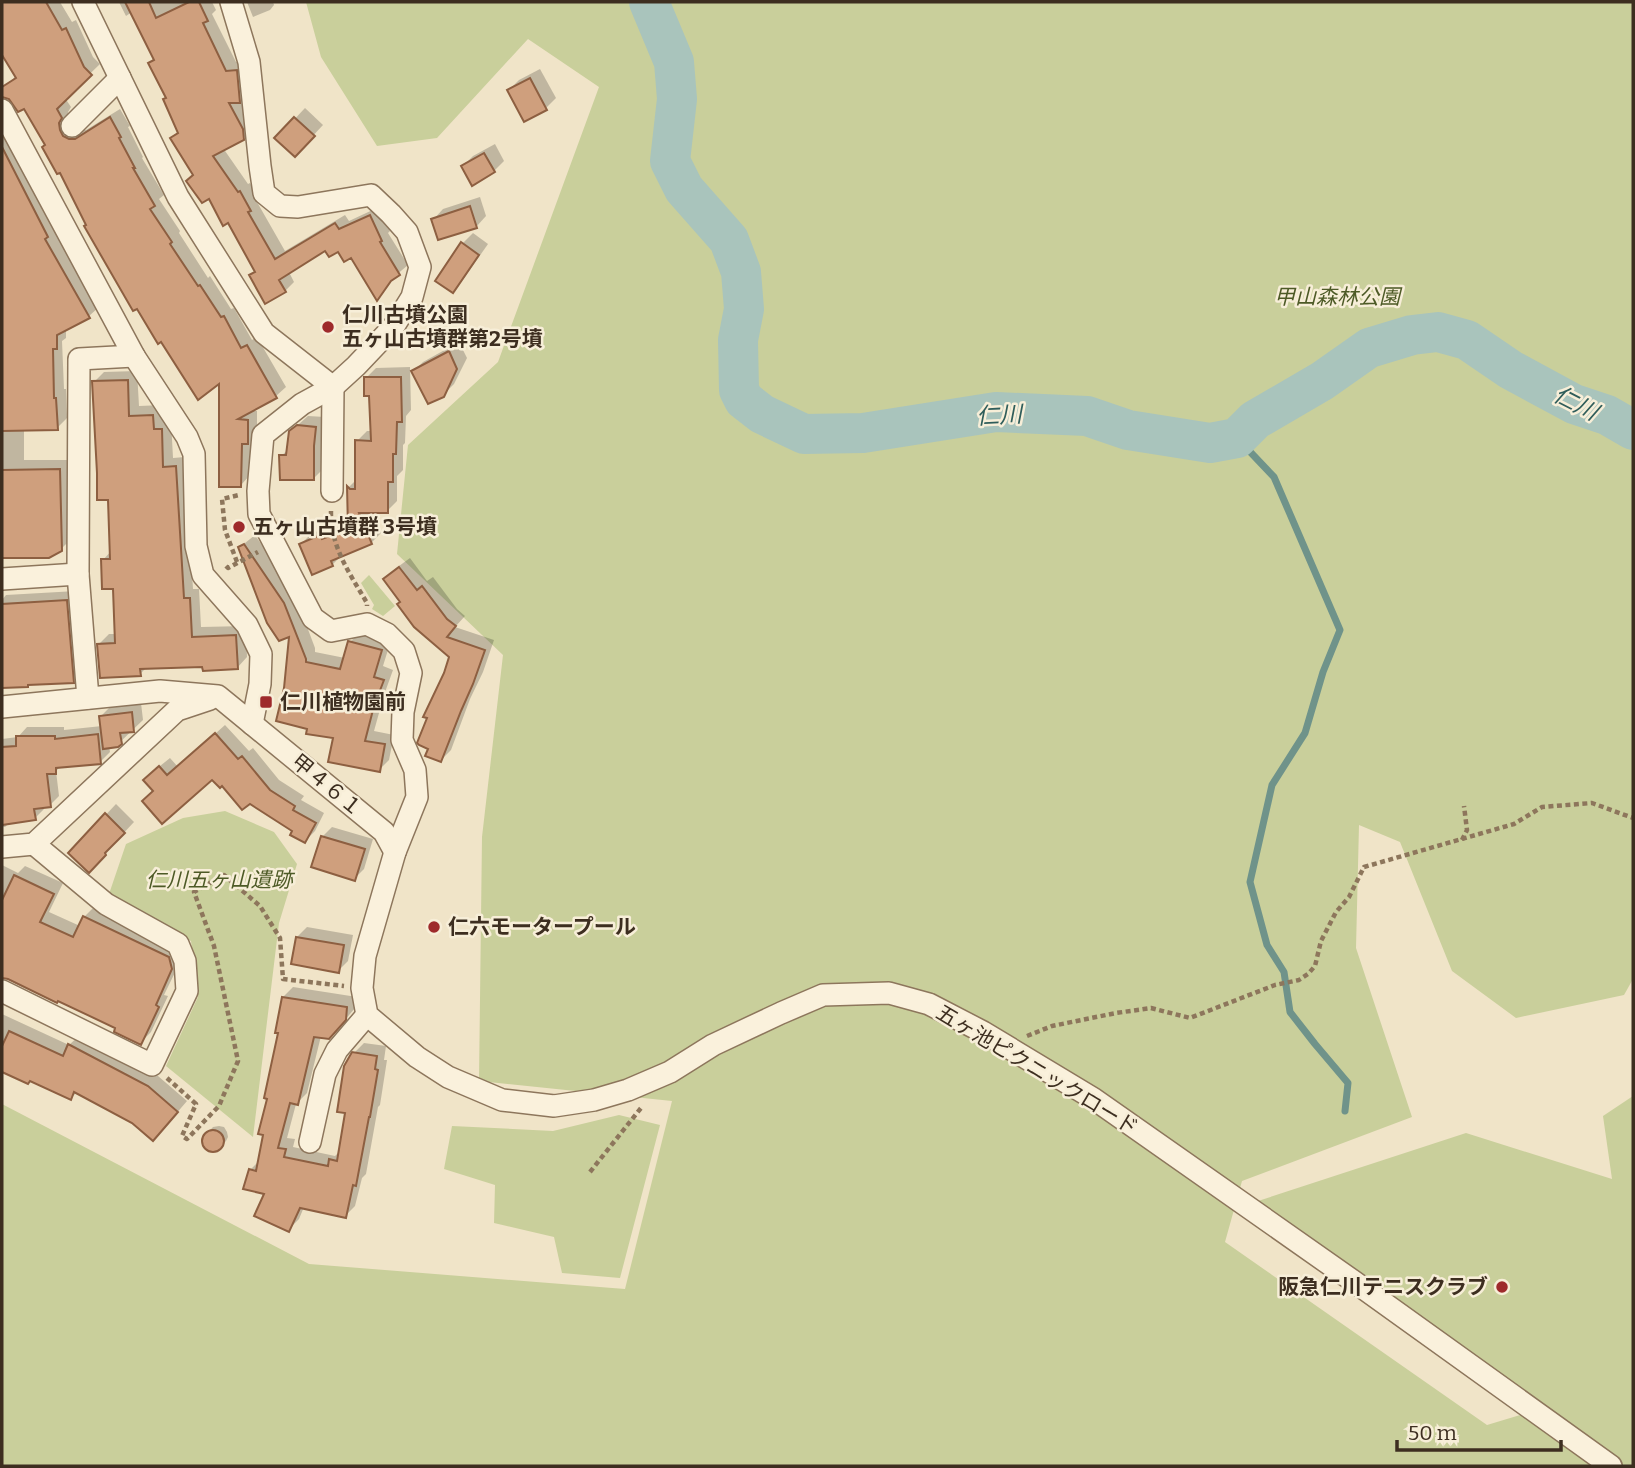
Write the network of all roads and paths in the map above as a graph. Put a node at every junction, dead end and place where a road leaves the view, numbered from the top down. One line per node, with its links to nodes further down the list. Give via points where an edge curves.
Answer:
1 (83, 2): 3 (street)
2 (231, 2): 7 (street, via 249,62 264,193 280,206 298,208 371,195 407,232 420,267 412,297 394,327)
3 (120, 78): 5 (street); 7 (street, via 178,197 264,334)
4 (2, 110): 6 (street)
5 (72, 126)
6 (134, 356): 11 (street, via 194,454); 13 (street, via 79,359)
7 (333, 387): 8 (street); 10 (street, via 302,404 263,435 258,514)
8 (332, 491): 15 (path, via 337,551 367,603)
9 (222, 499): 12 (path, via 225,530)
10 (274, 543): 12 (path); 15 (street, via 313,618 331,631)
11 (196, 546): 12 (path, via 208,549 228,568); 19 (street, via 203,575 247,625 261,654)
12 (237, 562)
13 (79, 574): 14 (street); 17 (street)
14 (2, 579)
15 (367, 624): 25 (street, via 387,634 404,651 411,673 402,740 415,770 417,797)
16 (218, 696): 17 (street, via 160,691); 19 (street, 甲４６１); 23 (street, via 177,710)
17 (88, 698): 18 (street)
18 (2, 707)
19 (252, 724): 25 (street, 甲４６１, via 384,832)
20 (1464, 806): 22 (path, via 1467,830)
21 (1633, 818): 22 (path, via 1592,803 1542,807 1514,824)
22 (1462, 840): 29 (path, via 1364,867 1321,940 1315,966 1299,979 1190,1017 1151,1008 1116,1013 1052,1026)
23 (34, 844): 24 (street); 30 (street, via 106,904 178,944 185,961 187,991)
24 (2, 847)
25 (395, 852): 26 (street, via 365,956)
26 (362, 988): 28 (street); 30 (path, via 283,979 280,938 260,906 224,876 194,892 214,946 238,1061 219,1106 187,1139 181,1136 196,1104)
27 (2, 991): 30 (street)
28 (367, 1015): 29 (street, 五ヶ池ピクニックロード, via 448,1077 502,1100 554,1106 628,1090 823,995 889,993 929,1004); 32 (street, via 337,1050 326,1074)
29 (1007, 1047): 34 (street, 五ヶ池ピクニックロード, via 1094,1099)
30 (152, 1065)
31 (648, 1100): 33 (path)
32 (310, 1142)
33 (590, 1172)
34 (1611, 1466)

